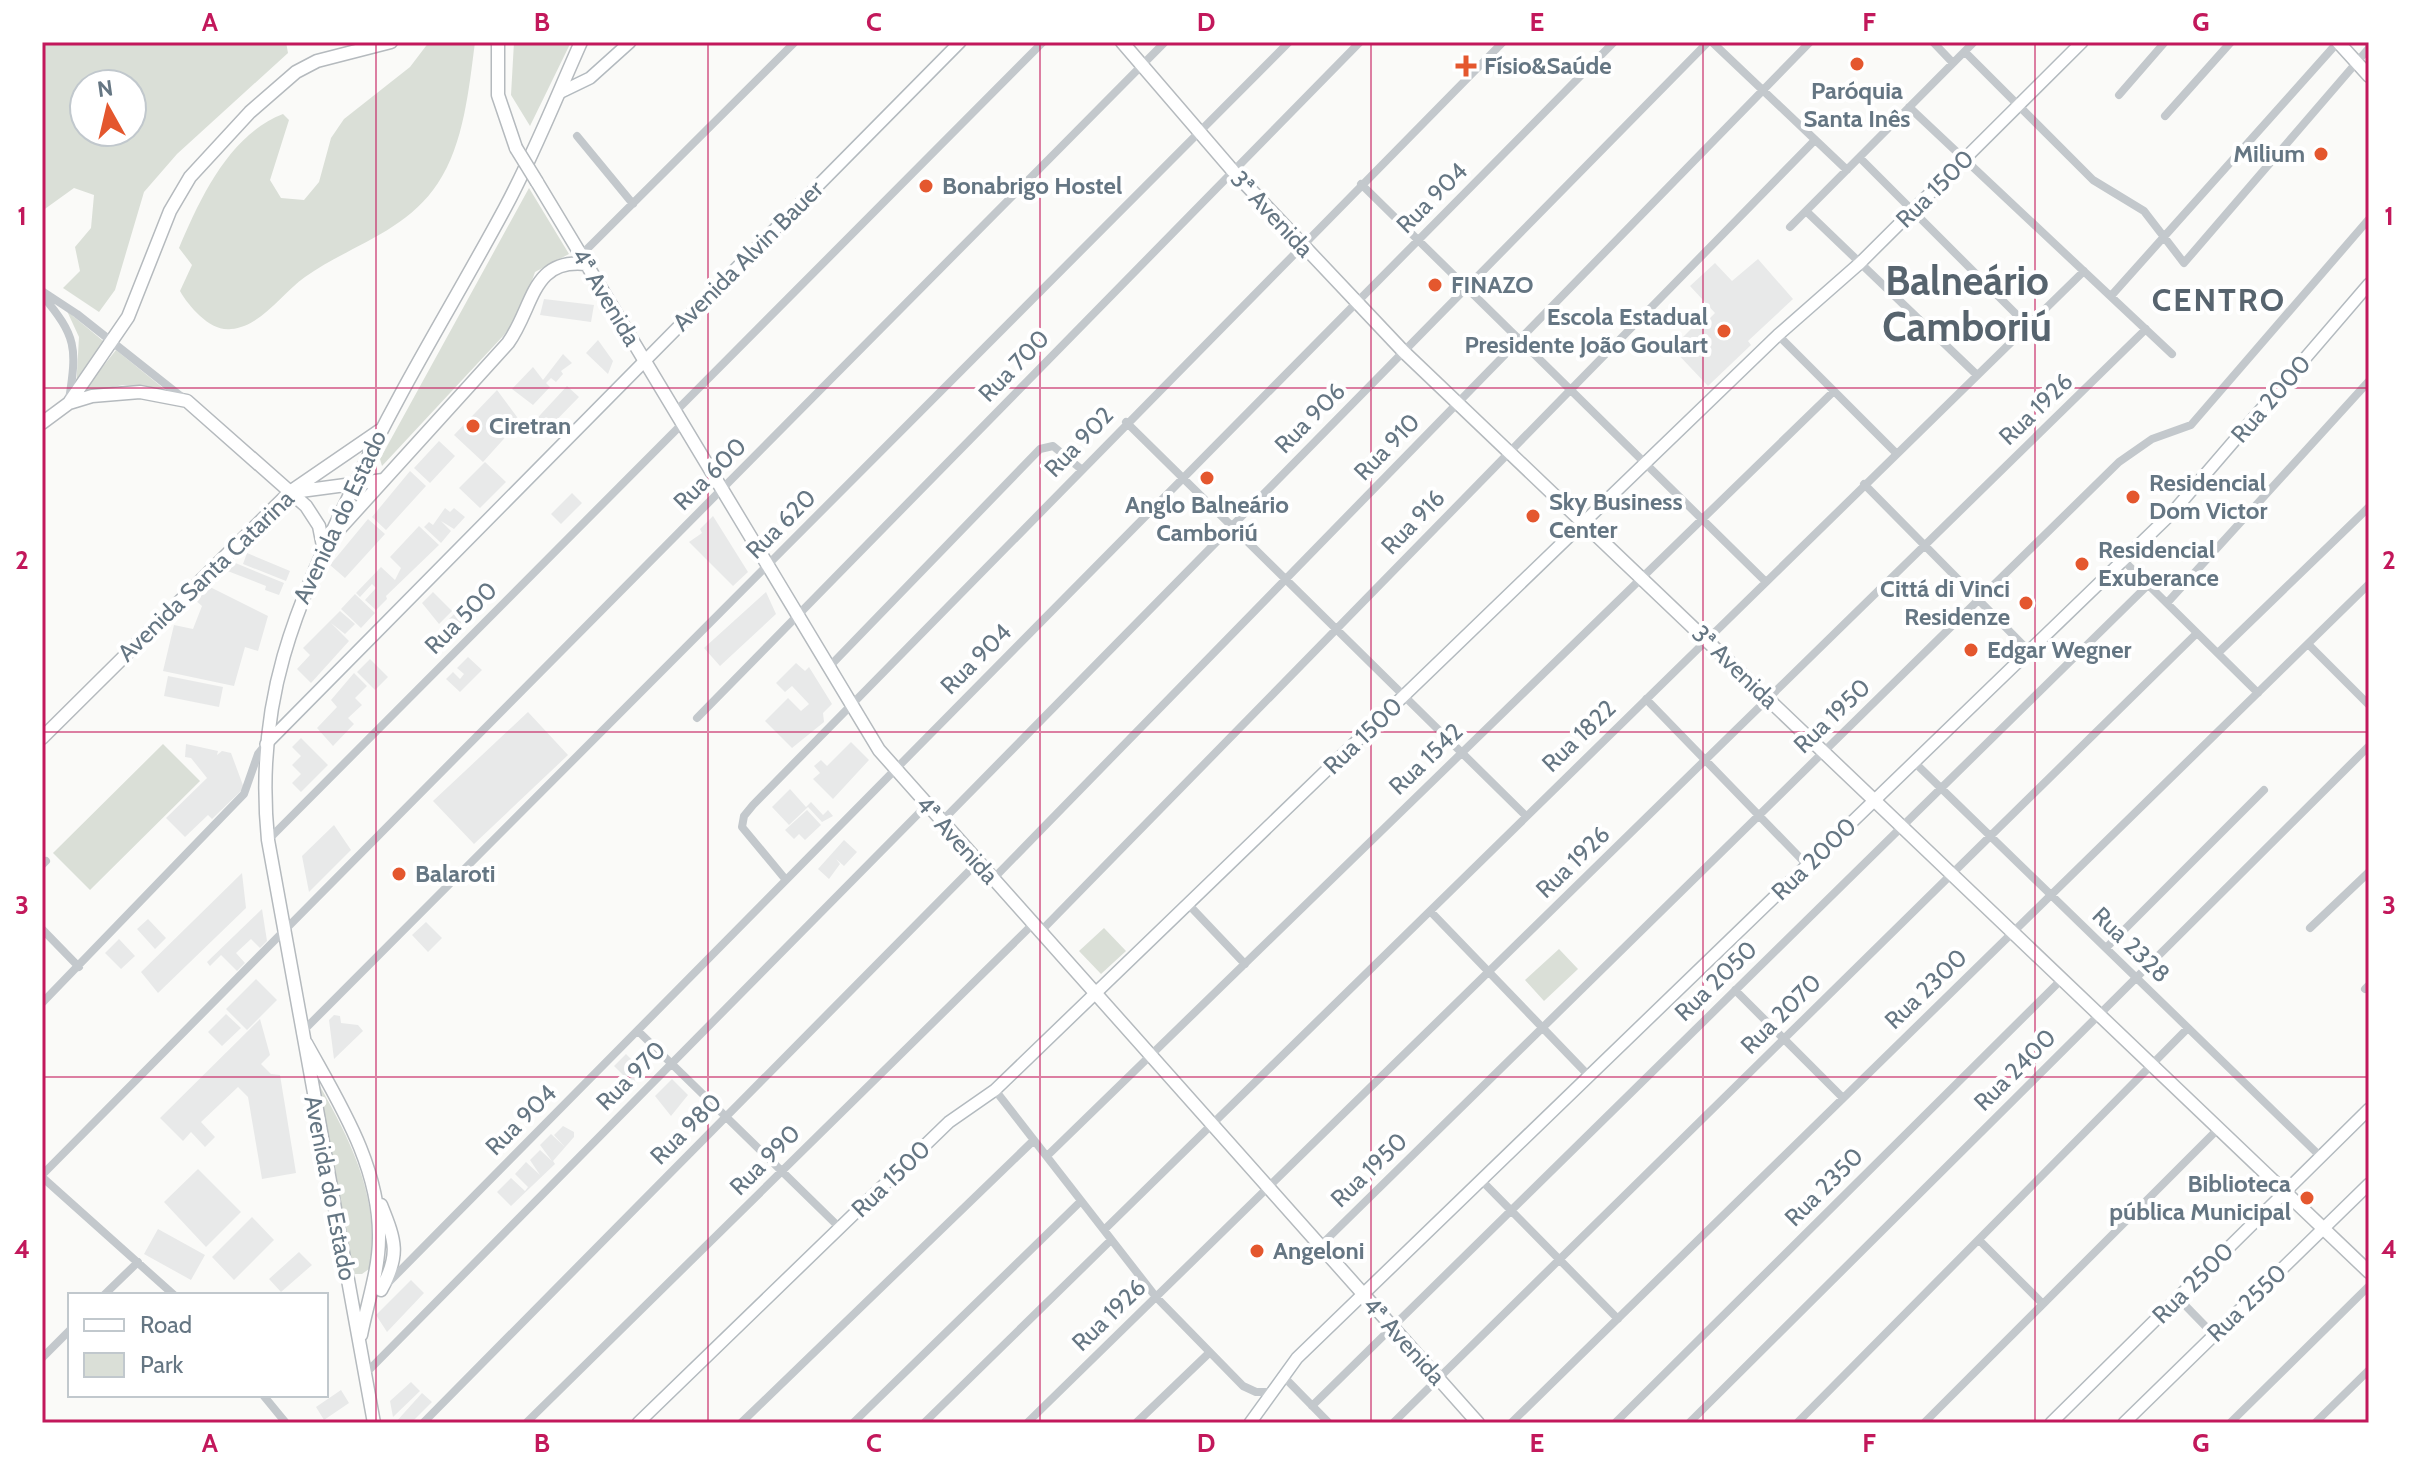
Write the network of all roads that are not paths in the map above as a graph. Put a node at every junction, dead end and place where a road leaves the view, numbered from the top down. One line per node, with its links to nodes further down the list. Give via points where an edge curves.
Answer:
1 (391, 42): 62 (main road, via 317,61 296,72 225,139 182,190)
2 (498, 42): 50 (main road, 4ª Avenida, bridge, via 498,95 516,148)
3 (581, 42): 29 (main road, Avenida do Estado)
4 (630, 42): 29 (main road, via 590,78)
5 (795, 42): 42 (street)
6 (960, 42): 65 (main road, Avenida Alvin Bauer)
7 (1043, 42): 73 (street)
8 (1122, 42): 26 (main road, 3ª Avenida)
9 (1165, 42): 26 (street, Rua 600)
10 (1289, 42): 34 (street, Rua 620)
11 (1360, 42): 40 (street, Rua 700)
12 (1503, 42): 41 (street, Rua 902)
13 (1614, 42): 48 (street, Rua 904)
14 (1710, 42): 28 (street); 54 (street, Rua 906)
15 (1810, 42): 28 (street, Rua 910)
16 (1933, 42): 25 (street)
17 (1974, 42): 23 (street)
18 (2082, 42): 31 (main road, Rua 1500)
19 (2165, 42): 30 (street)
20 (2231, 42): 33 (street)
21 (2338, 42): 24 (main road); 47 (street)
22 (2369, 48): 24 (street)
23 (1965, 52): 25 (street); 31 (street)
24 (2357, 62): 27 (main road); 47 (street, via 2184,263)
25 (1953, 63): 32 (street)
26 (1142, 65): 34 (main road, 3ª Avenida); 86 (street, Rua 600)
27 (2369, 76)
28 (1763, 91): 36 (street); 61 (street, Rua 910)
29 (559, 93): 77 (main road, Avenida do Estado, via 505,208)
30 (2119, 95)
31 (2019, 106): 38 (main road, Rua 1500); 47 (street, via 2093,180 2144,211)
32 (1909, 107): 37 (street); 38 (street)
33 (2165, 116)
34 (1199, 133): 40 (main road, 3ª Avenida); 95 (street, Rua 620)
35 (577, 136): 42 (street)
36 (1815, 140): 39 (street); 68 (street, Rua 916)
37 (1860, 158): 39 (street); 44 (street)
38 (1965, 160): 44 (main road, Rua 1500); 52 (street)
39 (1847, 170): 43 (street)
40 (1233, 171): 49 (main road, 3ª Avenida); 103 (street, Rua 700)
41 (1361, 184): 48 (street); 49 (street, Rua 902)
42 (633, 204): 50 (street)
43 (1806, 211): 46 (street); 51 (street)
44 (1913, 211): 51 (main road, Rua 1500); 58 (street)
45 (2369, 219): 101 (street, Rua 1950, via 2191,425 2152,439 2119,462)
46 (1790, 227)
47 (2163, 239): 56 (street)
48 (1418, 241): 54 (street); 57 (street, Rua 904)
49 (1300, 245): 57 (main road, 3ª Avenida); 74 (street, Rua 902)
50 (584, 260): 65 (main road, 4ª Avenida); 83 (main road, via 559,264 543,275 508,343)
51 (1860, 263): 60 (main road, Rua 1500); 66 (street)
52 (2084, 271): 56 (street); 58 (street, Rua 1822)
53 (2369, 284): 94 (main road, Rua 2000, via 2196,486)
54 (1466, 288): 61 (street); 63 (street, Rua 906)
55 (42, 293): 62 (street); 71 (street, via 72,334)
56 (2111, 296): 59 (street)
57 (1356, 304): 63 (main road, 3ª Avenida); 82 (street, Rua 904)
58 (2027, 325): 66 (street, Rua 1822)
59 (2146, 329): 64 (street); 93 (street, Rua 1926)
60 (1778, 335): 69 (street); 80 (main road, Rua 1500)
61 (1519, 340): 68 (street); 72 (street, Rua 910)
62 (114, 342): 70 (street); 71 (main road)
63 (1404, 352): 72 (main road, 3ª Avenida); 91 (street, Rua 906)
64 (2172, 354)
65 (645, 362): 73 (main road, 4ª Avenida); 119 (main road, Avenida Alvin Bauer)
66 (1977, 375): 79 (street, Rua 1822)
67 (2369, 381): 102 (street)
68 (1570, 390): 78 (street, Rua 916); 80 (street)
69 (1834, 391): 79 (street); 89 (street, Rua 1542)
70 (187, 401): 71 (main road, via 140,392); 87 (main road)
71 (69, 403): 75 (main road)
72 (1458, 403): 78 (main road, 3ª Avenida); 97 (street, Rua 910)
73 (675, 412): 76 (main road, 4ª Avenida)
74 (1126, 422): 81 (street, Rua 902); 82 (street)
75 (42, 423)
76 (682, 424): 86 (main road, 4ª Avenida); 135 (street, Rua 500)
77 (382, 428): 84 (main road, Avenida do Estado); 87 (main road, Avenida Santa Catarina)
78 (1509, 452): 90 (main road, 3ª Avenida); 104 (street, Rua 916)
79 (1896, 453): 85 (street, Rua 1822)
80 (1645, 464): 89 (street); 90 (main road, Rua 1500)
81 (1081, 469): 110 (street, via 1053,446 1040,449); 116 (street, Rua 902)
82 (1183, 478): 91 (street); 125 (street, Rua 904)
83 (383, 480): 84 (main road); 92 (main road)
84 (354, 484): 87 (main road); 92 (main road, Avenida do Estado)
85 (1864, 484): 93 (street); 98 (street, Rua 1822)
86 (722, 491): 95 (main road, 4ª Avenida); 149 (street, Rua 600)
87 (290, 492): 92 (main road, via 314,517); 118 (main road, Avenida Santa Catarina)
88 (2369, 507): 109 (street)
89 (1702, 519): 96 (street, Rua 1542); 98 (street)
90 (1583, 523): 96 (main road, 3ª Avenida); 112 (main road, Rua 1500)
91 (1232, 527): 97 (street); 132 (street, Rua 906)
92 (323, 546): 119 (main road, Avenida do Estado, via 288,635)
93 (1925, 546): 101 (street); 114 (street, Rua 1926)
94 (2123, 560): 100 (street); 108 (main road, Rua 2000)
95 (767, 566): 103 (main road, 4ª Avenida); 163 (street, Rua 620)
96 (1641, 578): 106 (main road, 3ª Avenida); 122 (street, Rua 1542)
97 (1286, 580): 104 (street); 141 (street, Rua 910)
98 (1765, 581): 106 (street, Rua 1822)
99 (2369, 584): 107 (street, Rua 2300)
100 (2148, 585): 102 (street); 126 (street, Rua 2050)
101 (1979, 600): 108 (street); 121 (street, Rua 1950)
102 (2167, 603): 105 (street)
103 (796, 617): 110 (main road, 4ª Avenida); 117 (street, Rua 700)
104 (1336, 629): 112 (street); 147 (street, Rua 916)
105 (2197, 633): 109 (street); 134 (street, Rua 2070)
106 (1706, 640): 113 (street, Rua 1822); 114 (main road, 3ª Avenida)
107 (2308, 644): 111 (street, Rua 2300); 115 (street)
108 (2029, 651): 124 (main road, Rua 2000)
109 (2218, 653): 111 (street)
110 (828, 668): 116 (main road, 4ª Avenida)
111 (2258, 693): 142 (street, Rua 2300)
112 (1404, 696): 122 (street); 143 (main road, Rua 1500)
113 (1646, 699): 123 (street); 131 (street, Rua 1822)
114 (1768, 699): 121 (main road, 3ª Avenida); 123 (street, Rua 1926)
115 (2369, 705)
116 (850, 706): 125 (main road, 4ª Avenida); 140 (street, Rua 902, via 744,816 747,836)
117 (697, 718)
118 (42, 738)
119 (266, 744): 135 (main road, Avenida do Estado); 152 (street, via 244,794)
120 (2369, 746): 154 (street, Rua 2400)
121 (1823, 752): 128 (main road, 3ª Avenida); 130 (street, Rua 1950)
122 (1461, 753): 131 (street); 151 (street, Rua 1542)
123 (1705, 760): 130 (street); 153 (street, Rua 1926)
124 (1914, 762): 126 (street, Rua 2328); 128 (main road, Rua 2000)
125 (895, 770): 129 (main road, 4ª Avenida); 140 (street, Rua 904)
126 (1941, 788): 133 (street, Rua 2050); 134 (street, Rua 2328)
127 (2264, 790): 150 (street)
128 (1875, 800): 133 (main road, 3ª Avenida); 137 (main road, Rua 2000)
129 (926, 806): 132 (main road, 4ª Avenida); 166 (street, Rua 970)
130 (1759, 815): 137 (street); 160 (street, Rua 1950)
131 (1526, 816): 144 (street, Rua 1822)
132 (940, 822): 136 (main road, 4ª Avenida)
133 (1902, 826): 139 (main road, 3ª Avenida); 156 (street, Rua 2050)
134 (1991, 836): 139 (street, Rua 2070); 142 (street, Rua 2328)
135 (268, 840): 149 (main road, Avenida do Estado)
136 (977, 863): 141 (main road, 4ª Avenida); 172 (street, Rua 980)
137 (1808, 866): 168 (main road, Rua 2000)
138 (2369, 872): 145 (street)
139 (1952, 874): 148 (main road, 3ª Avenida); 164 (street, Rua 2070)
140 (786, 880): 162 (street, Rua 904)
141 (992, 880): 147 (main road, 4ª Avenida)
142 (2051, 895): 148 (street, Rua 2300); 150 (street, Rua 2328)
143 (1188, 904): 151 (street); 157 (main road, Rua 1500)
144 (1431, 912): 153 (street); 173 (street, Rua 1822)
145 (2310, 928)
146 (42, 929): 152 (street)
147 (1036, 929): 157 (main road, 4ª Avenida); 178 (street, Rua 990)
148 (2013, 932): 155 (main road, 3ª Avenida); 170 (street, Rua 2300)
149 (284, 934): 163 (main road, Avenida do Estado); 179 (street, Rua 600)
150 (2106, 948): 154 (street, Rua 2328)
151 (1245, 964): 165 (street, Rua 1542)
152 (79, 967): 158 (street)
153 (1488, 972): 160 (street); 183 (street, Rua 1926)
154 (2136, 978): 159 (street, Rua 2400); 161 (street, Rua 2328)
155 (2062, 979): 159 (main road, 3ª Avenida); 234 (street, Rua 2350)
156 (1735, 990): 164 (street); 186 (street, Rua 2050)
157 (1094, 994): 165 (main road, 4ª Avenida); 169 (main road, Rua 1500)
158 (42, 1003)
159 (2099, 1014): 167 (main road, 3ª Avenida); 235 (street, Rua 2400)
160 (1542, 1028): 168 (street); 192 (street, Rua 1950)
161 (2188, 1028): 167 (street); 177 (street, Rua 2328)
162 (638, 1031): 166 (street); 197 (street, Rua 904)
163 (301, 1033): 181 (main road, Avenida do Estado, via 349,1121); 209 (main road, Avenida do Estado)
164 (1784, 1039): 170 (street); 193 (street, Rua 2070)
165 (1150, 1056): 173 (main road, 4ª Avenida); 176 (street, Rua 1542)
166 (671, 1064): 172 (street); 213 (street, Rua 970)
167 (2152, 1065): 174 (main road, 3ª Avenida); 191 (street)
168 (1590, 1077): 180 (main road, Rua 2000)
169 (995, 1090): 175 (street); 187 (main road, Rua 1500, via 949,1122)
170 (1843, 1098): 205 (street, Rua 2300)
171 (2369, 1109): 177 (main road, Rua 2500)
172 (726, 1117): 178 (street); 222 (street, Rua 980)
173 (1212, 1126): 183 (main road, 4ª Avenida); 189 (street, Rua 1822)
174 (2219, 1128): 184 (main road, 3ª Avenida); 203 (street)
175 (1034, 1140): 176 (street); 224 (street)
176 (1047, 1156): 185 (street)
177 (2321, 1157): 184 (main road, Rua 2500)
178 (782, 1171): 187 (street); 220 (street, Rua 990)
179 (42, 1176): 194 (street)
180 (1482, 1181): 186 (street); 200 (main road, Rua 2000)
181 (371, 1184): 197 (main road, via 393,1234 395,1264); 204 (main road, Avenida do Estado, via 379,1237)
182 (2369, 1184): 188 (main road, Rua 2550)
183 (1267, 1188): 192 (main road, 4ª Avenida); 201 (street, Rua 1926)
184 (2286, 1192): 188 (main road, 3ª Avenida); 202 (main road, Rua 2500)
185 (1081, 1201): 189 (street); 225 (street)
186 (1512, 1210): 193 (street); 206 (street, Rua 2050)
187 (840, 1228): 223 (main road, Rua 1500)
188 (2324, 1228): 195 (main road, 3ª Avenida); 208 (main road, Rua 2550)
189 (1104, 1230): 190 (street)
190 (1111, 1240): 201 (street); 226 (street)
191 (1979, 1240): 203 (street); 236 (street)
192 (1320, 1246): 200 (main road, 4ª Avenida)
193 (1560, 1260): 205 (street); 215 (street, Rua 2070)
194 (138, 1262): 198 (street); 199 (street)
195 (2369, 1272)
196 (2369, 1286): 240 (street)
197 (381, 1290): 204 (street, Rua 904)
198 (106, 1293)
199 (172, 1293)
200 (1364, 1295): 206 (main road, 4ª Avenida); 214 (main road, Rua 2000)
201 (1156, 1297): 210 (street); 227 (street, Rua 1926)
202 (2178, 1298): 208 (street); 238 (main road, Rua 2500)
203 (2043, 1304): 237 (street)
204 (367, 1305): 209 (main road, Avenida do Estado)
205 (1618, 1319): 233 (street, Rua 2300)
206 (1392, 1327): 215 (main road, 4ª Avenida); 218 (street, Rua 2050)
207 (68, 1332): 211 (street)
208 (2214, 1335): 239 (main road, Rua 2550)
209 (360, 1342): 213 (main road, Avenida do Estado)
210 (1209, 1353): 216 (street, via 1243,1386); 228 (street)
211 (42, 1358)
212 (2369, 1370): 241 (street)
213 (365, 1374): 219 (main road, Avenida do Estado)
214 (1283, 1376): 216 (main road, Rua 2000); 218 (street)
215 (1438, 1379): 231 (street, Rua 2070); 232 (main road, 4ª Avenida)
216 (1273, 1392): 229 (main road, Rua 2000)
217 (265, 1397): 221 (street)
218 (1312, 1406): 230 (street)
219 (372, 1422)
220 (530, 1422)
221 (286, 1423)
222 (423, 1423)
223 (638, 1423)
224 (741, 1423)
225 (853, 1423)
226 (924, 1423)
227 (1027, 1423)
228 (1136, 1423)
229 (1250, 1423)
230 (1329, 1423)
231 (1393, 1423)
232 (1478, 1423)
233 (1511, 1423)
234 (1615, 1423)
235 (1689, 1423)
236 (1797, 1423)
237 (1924, 1423)
238 (2051, 1423)
239 (2124, 1423)
240 (2230, 1423)
241 (2315, 1423)

